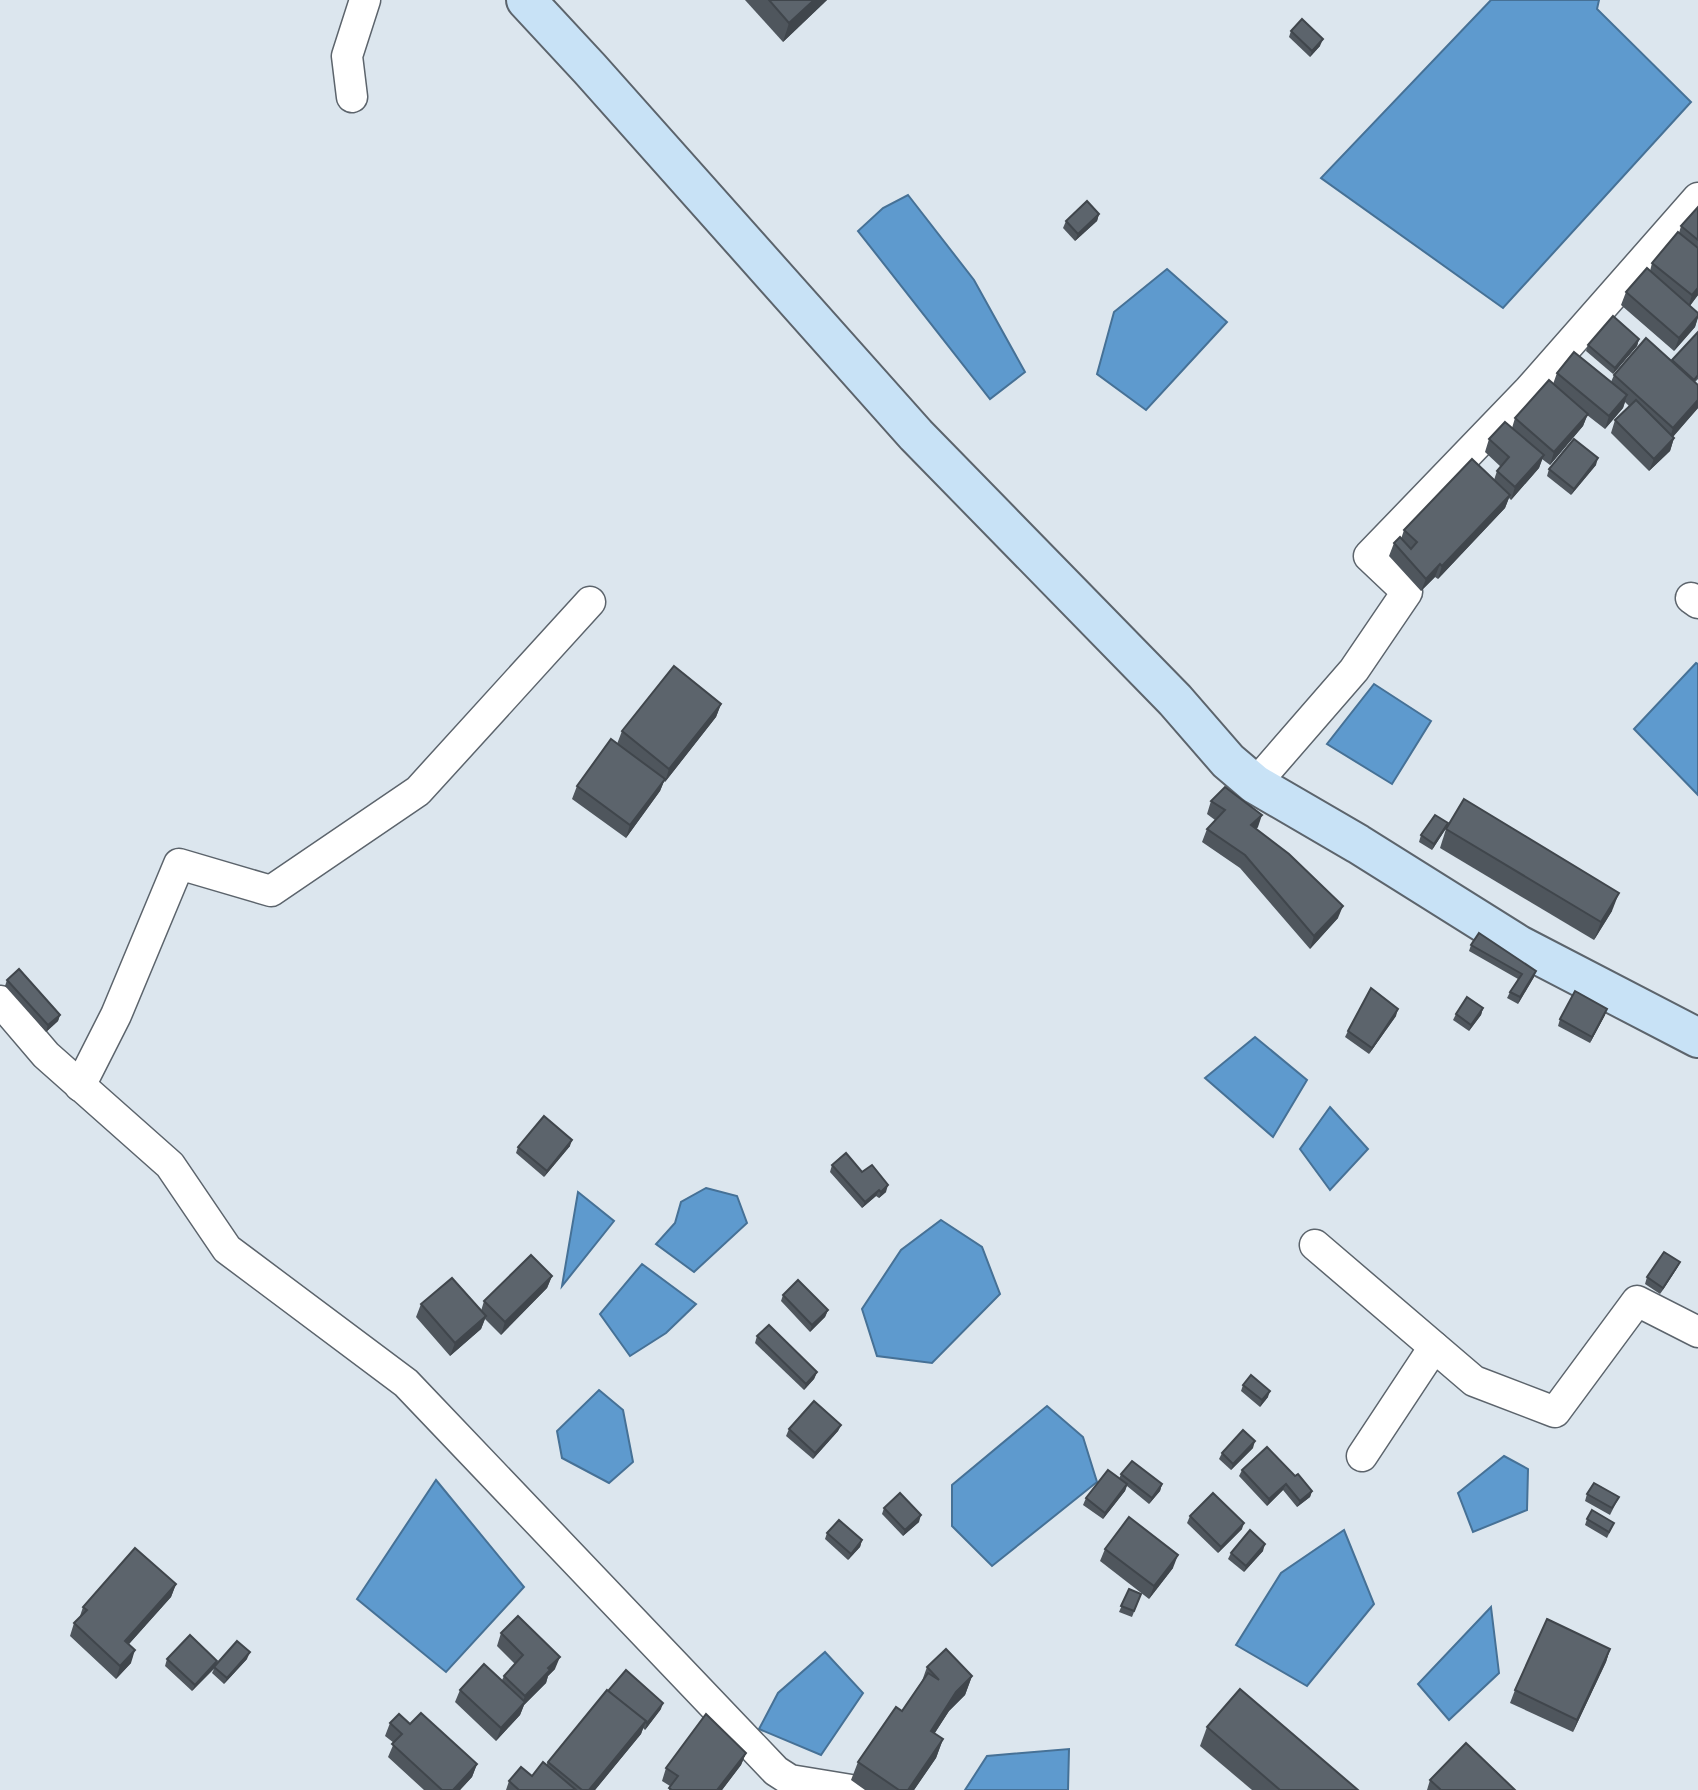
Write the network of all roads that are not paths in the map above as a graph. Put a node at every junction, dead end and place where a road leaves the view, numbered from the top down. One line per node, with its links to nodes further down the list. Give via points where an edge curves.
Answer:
1 (366, 0): 3 (street, via 347,56)
2 (529, 1): 6 (main road, via 916,435)
3 (352, 97)
4 (1698, 198): 6 (street, via 1528,390 1369,556 1407,592 1354,670)
5 (590, 602): 9 (street, via 418,791 271,891 179,864 116,1015)
6 (1255, 785): 8 (main road, via 1519,945)
7 (0, 1001): 9 (street, via 46,1055)
8 (1698, 1038)
9 (80, 1086): 14 (street, via 170,1166 227,1249 406,1383 776,1771 790,1780)
10 (1315, 1245): 12 (street)
11 (1698, 1332): 12 (street, via 1637,1301 1555,1412 1474,1381)
12 (1434, 1347): 13 (street)
13 (1362, 1456)
14 (851, 1790)

